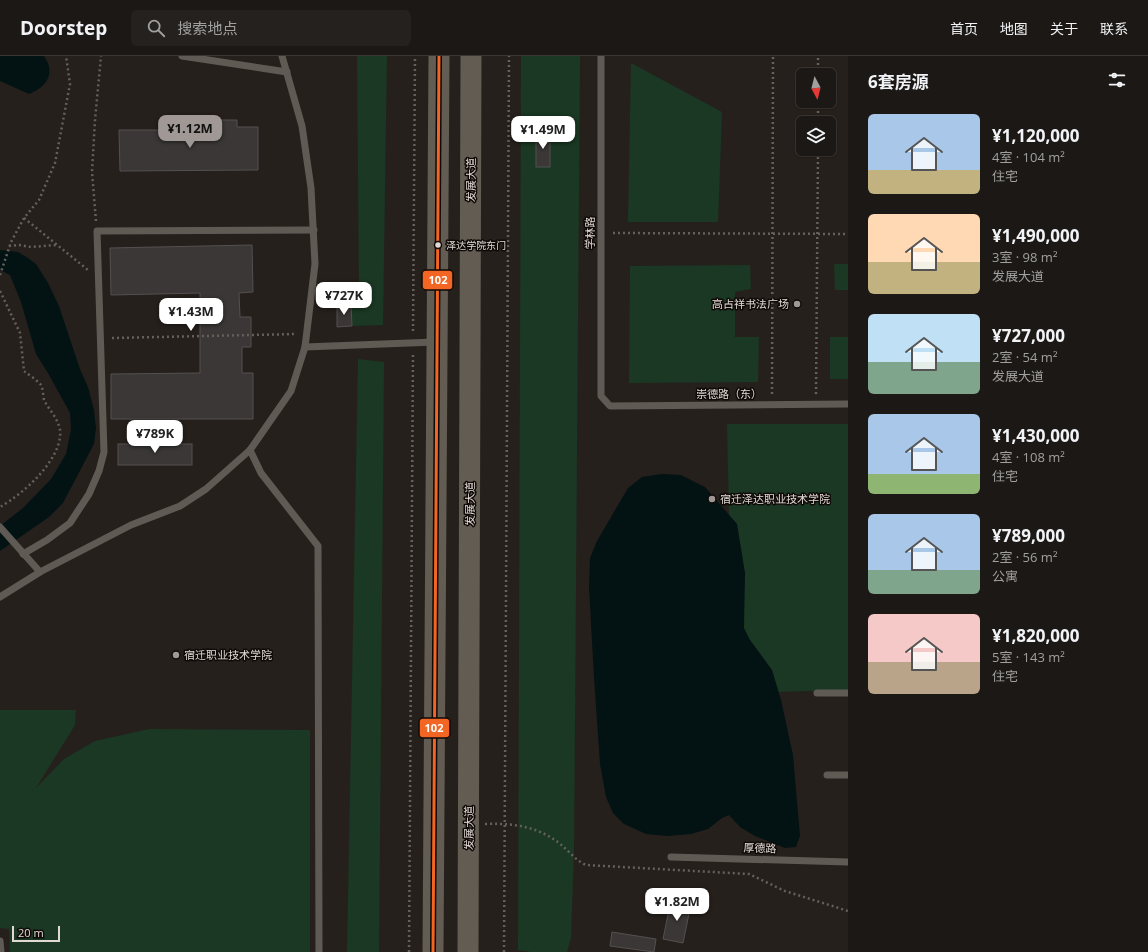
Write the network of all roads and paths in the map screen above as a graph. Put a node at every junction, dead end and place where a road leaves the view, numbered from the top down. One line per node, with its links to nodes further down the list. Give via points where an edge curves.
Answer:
1 (66, 56): 15 (path, via 70,84 55,163 39,200)
2 (101, 56): 17 (path, via 92,172)
3 (182, 56): 13 (lane)
4 (282, 56): 13 (lane)
5 (415, 56): 30 (path)
6 (438, 56): 29 (main road)
7 (472, 56): 46 (main road, 发展大道)
8 (509, 56): 47 (path)
9 (601, 56): 18 (lane, 学林路)
10 (773, 56): 19 (path)
11 (818, 56): 12 (path)
12 (818, 68)
13 (287, 72): 16 (lane, via 302,126 312,188)
14 (818, 156): 20 (path)
15 (24, 218): 22 (path); 23 (path)
16 (314, 230): 17 (lane); 27 (lane, via 315,264)
17 (97, 231): 25 (lane)
18 (601, 233): 19 (path); 35 (lane, 学林路, via 601,396)
19 (773, 234): 20 (path); 34 (path)
20 (817, 234): 21 (path); 32 (path)
21 (848, 234)
22 (57, 245): 23 (path); 25 (path)
23 (9, 246): 24 (path)
24 (0, 275)
25 (99, 279): 28 (lane)
26 (0, 291): 37 (path, via 20,333 24,371 41,386 44,400 60,430 58,446 45,469 25,490)
27 (307, 334): 28 (path); 31 (lane)
28 (101, 338): 39 (lane, via 104,452 99,471 89,494 70,523)
29 (437, 342): 30 (lane); 55 (main road)
30 (413, 343): 31 (lane); 54 (path)
31 (305, 347): 36 (lane, via 291,391)
32 (816, 404): 33 (lane, 崇德路（东）); 34 (lane, 崇德路（东）)
33 (848, 404)
34 (772, 405): 35 (lane, 崇德路（东）)
35 (610, 406)
36 (250, 450): 40 (lane, via 206,490 180,506 131,525); 53 (lane, via 261,473 318,546)
37 (0, 508)
38 (0, 527): 39 (lane)
39 (23, 554): 40 (lane)
40 (40, 572): 41 (lane)
41 (0, 597)
42 (817, 693): 43 (lane)
43 (848, 693)
44 (827, 774): 45 (lane)
45 (848, 775)
46 (468, 824): 47 (path); 56 (main road, 发展大道)
47 (504, 824): 50 (path, via 543,832 586,865 749,874 785,892); 57 (path)
48 (671, 857): 49 (lane, 厚德路)
49 (848, 862)
50 (848, 911)
51 (0, 941): 52 (lane)
52 (1, 952)
53 (319, 952)
54 (409, 952)
55 (433, 952)
56 (468, 952)
57 (504, 952)

